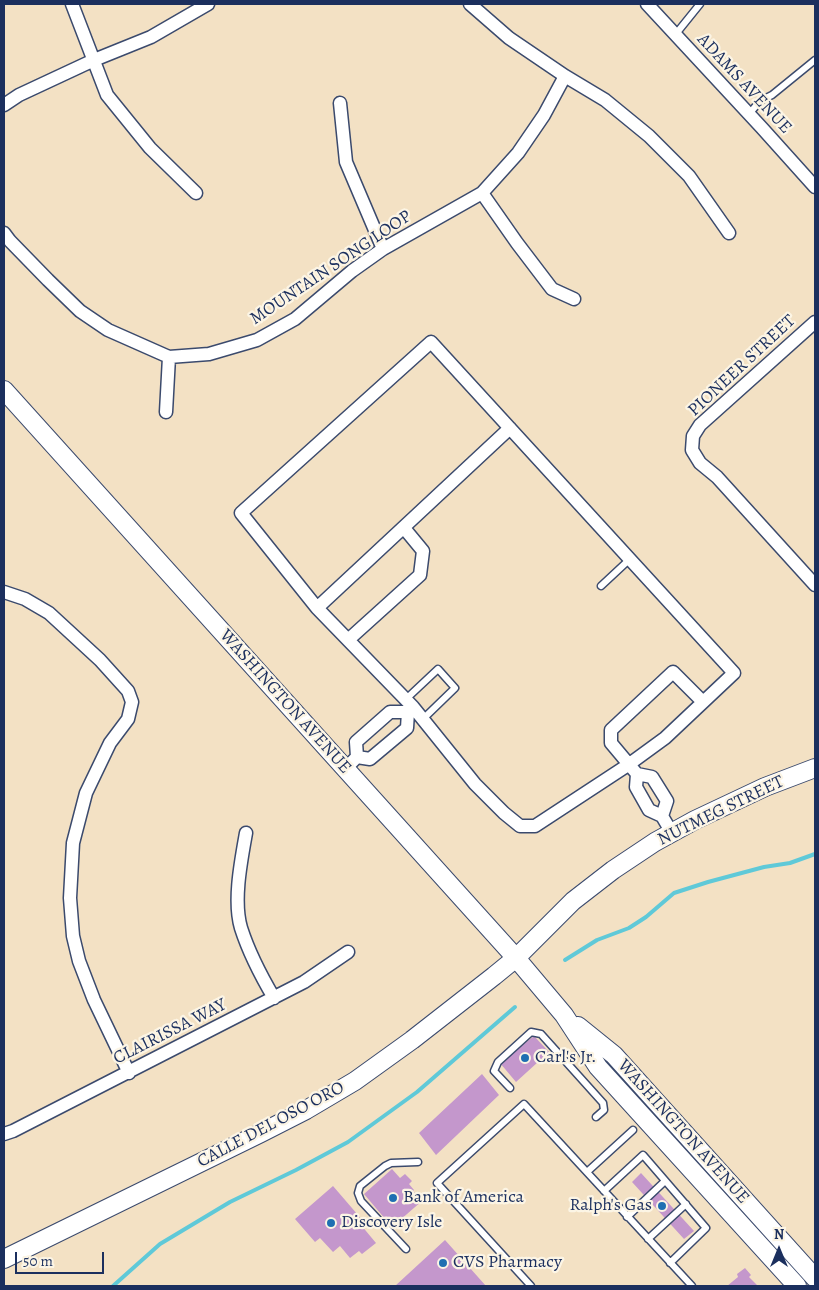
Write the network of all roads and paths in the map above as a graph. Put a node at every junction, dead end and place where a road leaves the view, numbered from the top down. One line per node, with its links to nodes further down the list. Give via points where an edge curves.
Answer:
1 (72, 4): 7 (street)
2 (208, 4): 7 (street, via 152,37)
3 (470, 4): 9 (street, via 508,38)
4 (647, 4): 6 (street, ADAMS AVENUE)
5 (700, 4): 6 (lane)
6 (675, 35): 12 (street, ADAMS AVENUE)
7 (94, 60): 11 (street); 14 (street, via 107,95 150,148)
8 (815, 60): 12 (lane, via 760,101)
9 (565, 76): 15 (street, MOUNTAIN SONG LOOP, via 544,116 518,152); 16 (street, via 605,100 649,136 689,176)
10 (340, 103): 18 (street, via 346,162)
11 (4, 105)
12 (749, 114): 13 (street, ADAMS AVENUE)
13 (815, 185)
14 (196, 192)
15 (482, 192): 18 (street, MOUNTAIN SONG LOOP); 19 (street, via 552,289)
16 (728, 233)
17 (6, 240): 21 (street, MOUNTAIN SONG LOOP, via 80,311 108,330)
18 (383, 249): 21 (street, MOUNTAIN SONG LOOP, via 294,319 257,340 209,354)
19 (574, 299)
20 (815, 322): 27 (street, PIONEER STREET, via 700,425 693,436 692,450 700,463 717,477)
21 (170, 357): 23 (street)
22 (4, 390): 37 (main road, WASHINGTON AVENUE)
23 (166, 412)
24 (510, 428): 25 (street); 26 (street); 30 (street, via 432,342 241,513)
25 (404, 528): 30 (street); 31 (street, via 423,552 420,575)
26 (630, 559): 28 (lane); 32 (street, via 734,673)
27 (815, 585)
28 (601, 586)
29 (4, 592): 49 (street, via 25,599 49,613 100,660 128,691 132,702 128,719 110,743 86,793 73,843 70,898 79,961)
30 (318, 608): 31 (street)
31 (348, 640): 33 (street)
32 (703, 702): 39 (street); 39 (street, via 673,672 611,730 610,743)
33 (409, 706): 34 (street); 34 (lane, via 438,669 455,688); 35 (street, via 390,712); 36 (street, via 407,728)
34 (423, 719): 39 (street, via 475,784 520,826 535,826)
35 (382, 720): 36 (street); 37 (street, via 356,742)
36 (396, 736): 37 (street, via 370,760)
37 (351, 763): 46 (main road, WASHINGTON AVENUE)
38 (815, 768): 44 (main road, NUTMEG STREET)
39 (633, 769): 40 (street, via 652,777); 41 (street, via 636,787)
40 (659, 789): 41 (street); 42 (street, via 667,801)
41 (643, 798): 42 (street, via 649,810)
42 (662, 816): 44 (street)
43 (246, 833): 47 (street, via 238,899 241,927 254,961)
44 (672, 833): 46 (main road, NUTMEG STREET, via 613,870 573,901)
45 (348, 952): 47 (street, CLAIRISSA WAY)
46 (516, 958): 48 (main road, WASHINGTON AVENUE); 65 (main road, CALLE DEL OSO ORO, via 355,1081 261,1133)
47 (274, 998): 49 (street, CLAIRISSA WAY)
48 (564, 1015): 52 (main road, WASHINGTON AVENUE); 55 (main road, WASHINGTON AVENUE, via 614,1055)
49 (129, 1073): 53 (street, CLAIRISSA WAY)
50 (510, 1088): 51 (lane, via 494,1071 498,1062 531,1032 541,1034 603,1104 604,1110)
51 (596, 1117)
52 (640, 1125): 55 (main road, via 654,1118 700,1162); 56 (lane); 59 (main road, WASHINGTON AVENUE)
53 (4, 1134)
54 (418, 1162): 64 (lane, via 391,1163 360,1186 358,1193 361,1201)
55 (717, 1170): 62 (main road, WASHINGTON AVENUE)
56 (587, 1172): 58 (lane); 68 (lane, via 524,1104 437,1183)
57 (665, 1181): 58 (lane, via 643,1155); 60 (lane); 61 (lane)
58 (604, 1191): 61 (lane)
59 (710, 1191): 62 (main road, via 730,1197 764,1231); 70 (main road, WASHINGTON AVENUE)
60 (686, 1204): 63 (lane); 66 (lane, via 706,1228)
61 (627, 1217): 63 (lane)
62 (778, 1236): 67 (main road, WASHINGTON AVENUE)
63 (648, 1239): 66 (lane)
64 (406, 1248)
65 (4, 1259)
66 (670, 1263): 69 (lane)
67 (815, 1278)
68 (531, 1286)
69 (692, 1286)
70 (796, 1286)

